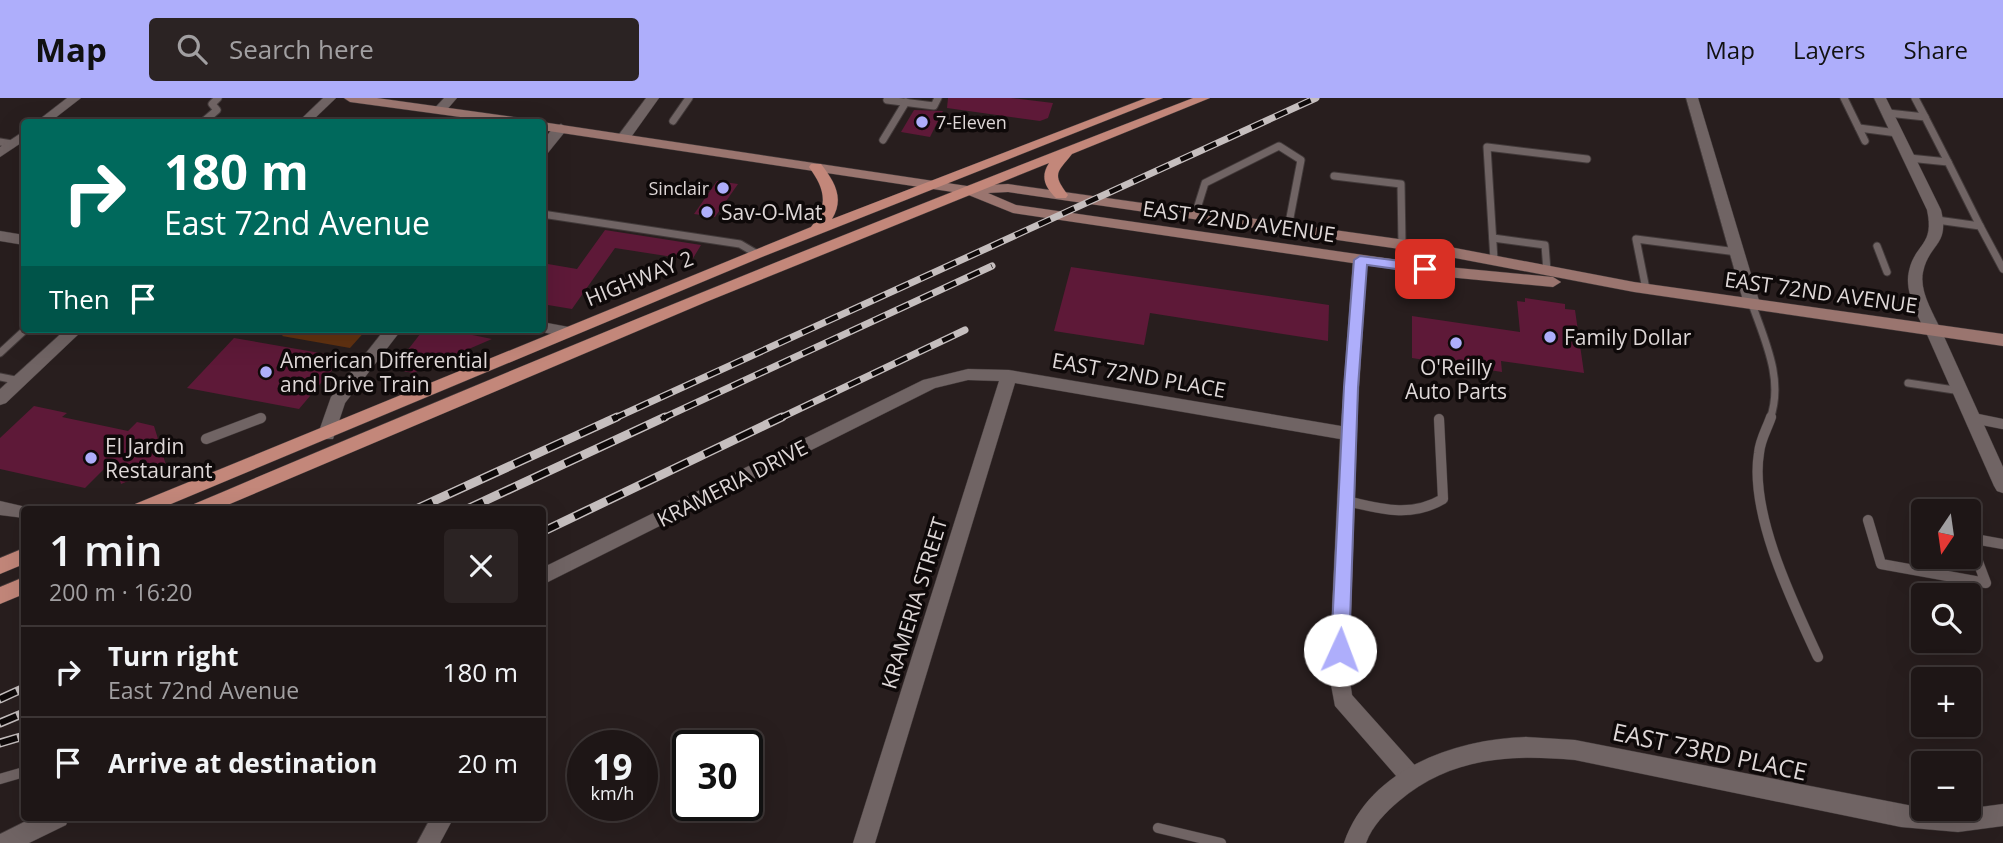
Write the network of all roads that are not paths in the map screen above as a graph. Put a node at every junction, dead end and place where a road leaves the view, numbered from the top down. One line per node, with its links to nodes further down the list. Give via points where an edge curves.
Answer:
1 (75, 98): 21 (street)
2 (218, 98): 22 (lane, via 212,104 217,110)
3 (330, 98): 23 (street)
4 (350, 98): 18 (main road)
5 (451, 98): 18 (street)
6 (653, 98): 30 (street)
7 (690, 98): 25 (lane)
8 (889, 98): 17 (lane)
9 (938, 98): 17 (lane, via 934,106)
10 (1157, 98): 16 (main road, HIGHWAY 2)
11 (1204, 98): 35 (main road, HIGHWAY 2)
12 (1692, 98): 56 (street)
13 (1844, 98): 28 (lane)
14 (1880, 98): 19 (street)
15 (1915, 98): 20 (lane)
16 (1139, 101): 42 (main road, HIGHWAY 2)
17 (906, 102): 31 (lane)
18 (439, 110): 24 (main road)
19 (1888, 113): 20 (lane); 29 (street)
20 (1925, 117): 39 (lane)
21 (46, 119)
22 (206, 119)
23 (307, 119)
24 (469, 119)
25 (673, 121)
26 (546, 126): 27 (main road, EAST 72ND AVENUE)
27 (561, 128): 30 (main road, EAST 72ND AVENUE); 34 (street)
28 (1859, 128): 29 (lane); 32 (lane)
29 (1897, 133): 37 (street)
30 (624, 137): 40 (main road, EAST 72ND AVENUE)
31 (883, 140)
32 (1865, 142)
33 (6, 143): 36 (street)
34 (546, 146)
35 (1076, 147): 43 (main road, HIGHWAY 2); 44 (main road, via 1051,170 1052,186)
36 (0, 153)
37 (1909, 158): 39 (lane); 47 (street)
38 (1587, 159): 52 (lane, via 1487,148)
39 (1948, 162): 48 (lane)
40 (816, 166): 42 (main road, EAST 72ND AVENUE); 50 (main road, via 833,197 828,218)
41 (1334, 176): 54 (lane, via 1401,184)
42 (934, 185): 43 (main road, EAST 72ND AVENUE); 50 (main road, HIGHWAY 2)
43 (967, 190): 44 (main road, EAST 72ND AVENUE, via 1008,188); 58 (main road, EAST 72ND AVENUE, via 1013,209); 90 (main road, HIGHWAY 2)
44 (1061, 195): 45 (main road, EAST 72ND AVENUE)
45 (1195, 215): 49 (main road, EAST 72ND AVENUE); 49 (lane, via 1205,183 1279,146 1301,160)
46 (546, 216): 57 (lane, via 740,244)
47 (1937, 220): 48 (lane); 66 (street, via 1936,241 1916,272)
48 (1980, 226): 60 (lane)
49 (1289, 228): 54 (main road, EAST 72ND AVENUE)
50 (816, 231): 57 (main road, HIGHWAY 2)
51 (0, 236): 53 (street)
52 (1493, 238): 59 (lane); 61 (lane, via 1545,245)
53 (21, 240)
54 (1402, 244): 59 (main road, EAST 72ND AVENUE)
55 (1877, 246): 62 (lane)
56 (1737, 252): 63 (lane, via 1636,239); 64 (street)
57 (757, 254): 67 (main road, HIGHWAY 2)
58 (1360, 260): 63 (main road, EAST 72ND AVENUE, via 1482,276); 85 (street)
59 (1494, 260): 61 (main road, EAST 72ND AVENUE)
60 (2003, 269)
61 (1547, 271): 63 (main road, EAST 72ND AVENUE)
62 (1888, 272)
63 (1640, 288): 64 (main road, EAST 72ND AVENUE)
64 (1752, 304): 66 (main road, EAST 72ND AVENUE); 100 (lane, via 1772,370 1775,402 1758,457 1767,523 1780,574)
65 (546, 328): 67 (street)
66 (1933, 330): 71 (main road, EAST 72ND AVENUE); 78 (street)
67 (568, 332): 84 (main road, HIGHWAY 2)
68 (22, 333): 72 (lane)
69 (72, 333): 75 (street)
70 (391, 333): 84 (street, via 337,401)
71 (2003, 340)
72 (0, 353)
73 (1009, 376): 77 (street, EAST 72ND PLACE, via 967,372); 85 (street, EAST 72ND PLACE); 110 (street, KRAMERIA STREET)
74 (0, 377): 75 (lane)
75 (20, 381): 79 (street)
76 (1908, 383): 78 (lane)
77 (922, 387): 97 (street, KRAMERIA DRIVE)
78 (1961, 391): 81 (street)
79 (0, 399)
80 (261, 418): 86 (lane)
81 (1973, 418): 83 (lane); 87 (street)
82 (1439, 419): 88 (lane, via 1443,499 1429,510 1404,513)
83 (2003, 424)
84 (327, 434): 89 (main road, HIGHWAY 2)
85 (1350, 435): 88 (street)
86 (206, 439)
87 (2003, 486)
88 (1347, 501): 102 (street, via 1339,674 1342,699)
89 (148, 506)
90 (207, 506)
91 (0, 508): 92 (street)
92 (20, 512)
93 (1868, 520): 94 (lane, via 1881,564 1986,583 1969,538)
94 (2003, 544)
95 (21, 557): 96 (main road)
96 (0, 566)
97 (546, 575)
98 (21, 586): 99 (main road)
99 (0, 596)
100 (1818, 657)
101 (21, 773): 103 (lane)
102 (1412, 778): 104 (street, EAST 73RD PLACE, via 1449,757 1526,745 1575,750 1901,816 1958,821); 112 (street, EAST 73RD PLACE, via 1379,803)
103 (0, 779)
104 (2003, 815)
105 (50, 821): 108 (street)
106 (441, 821): 109 (street)
107 (1158, 828): 111 (lane)
108 (6, 843)
109 (428, 843)
110 (864, 843)
111 (1221, 843)
112 (1355, 843)

